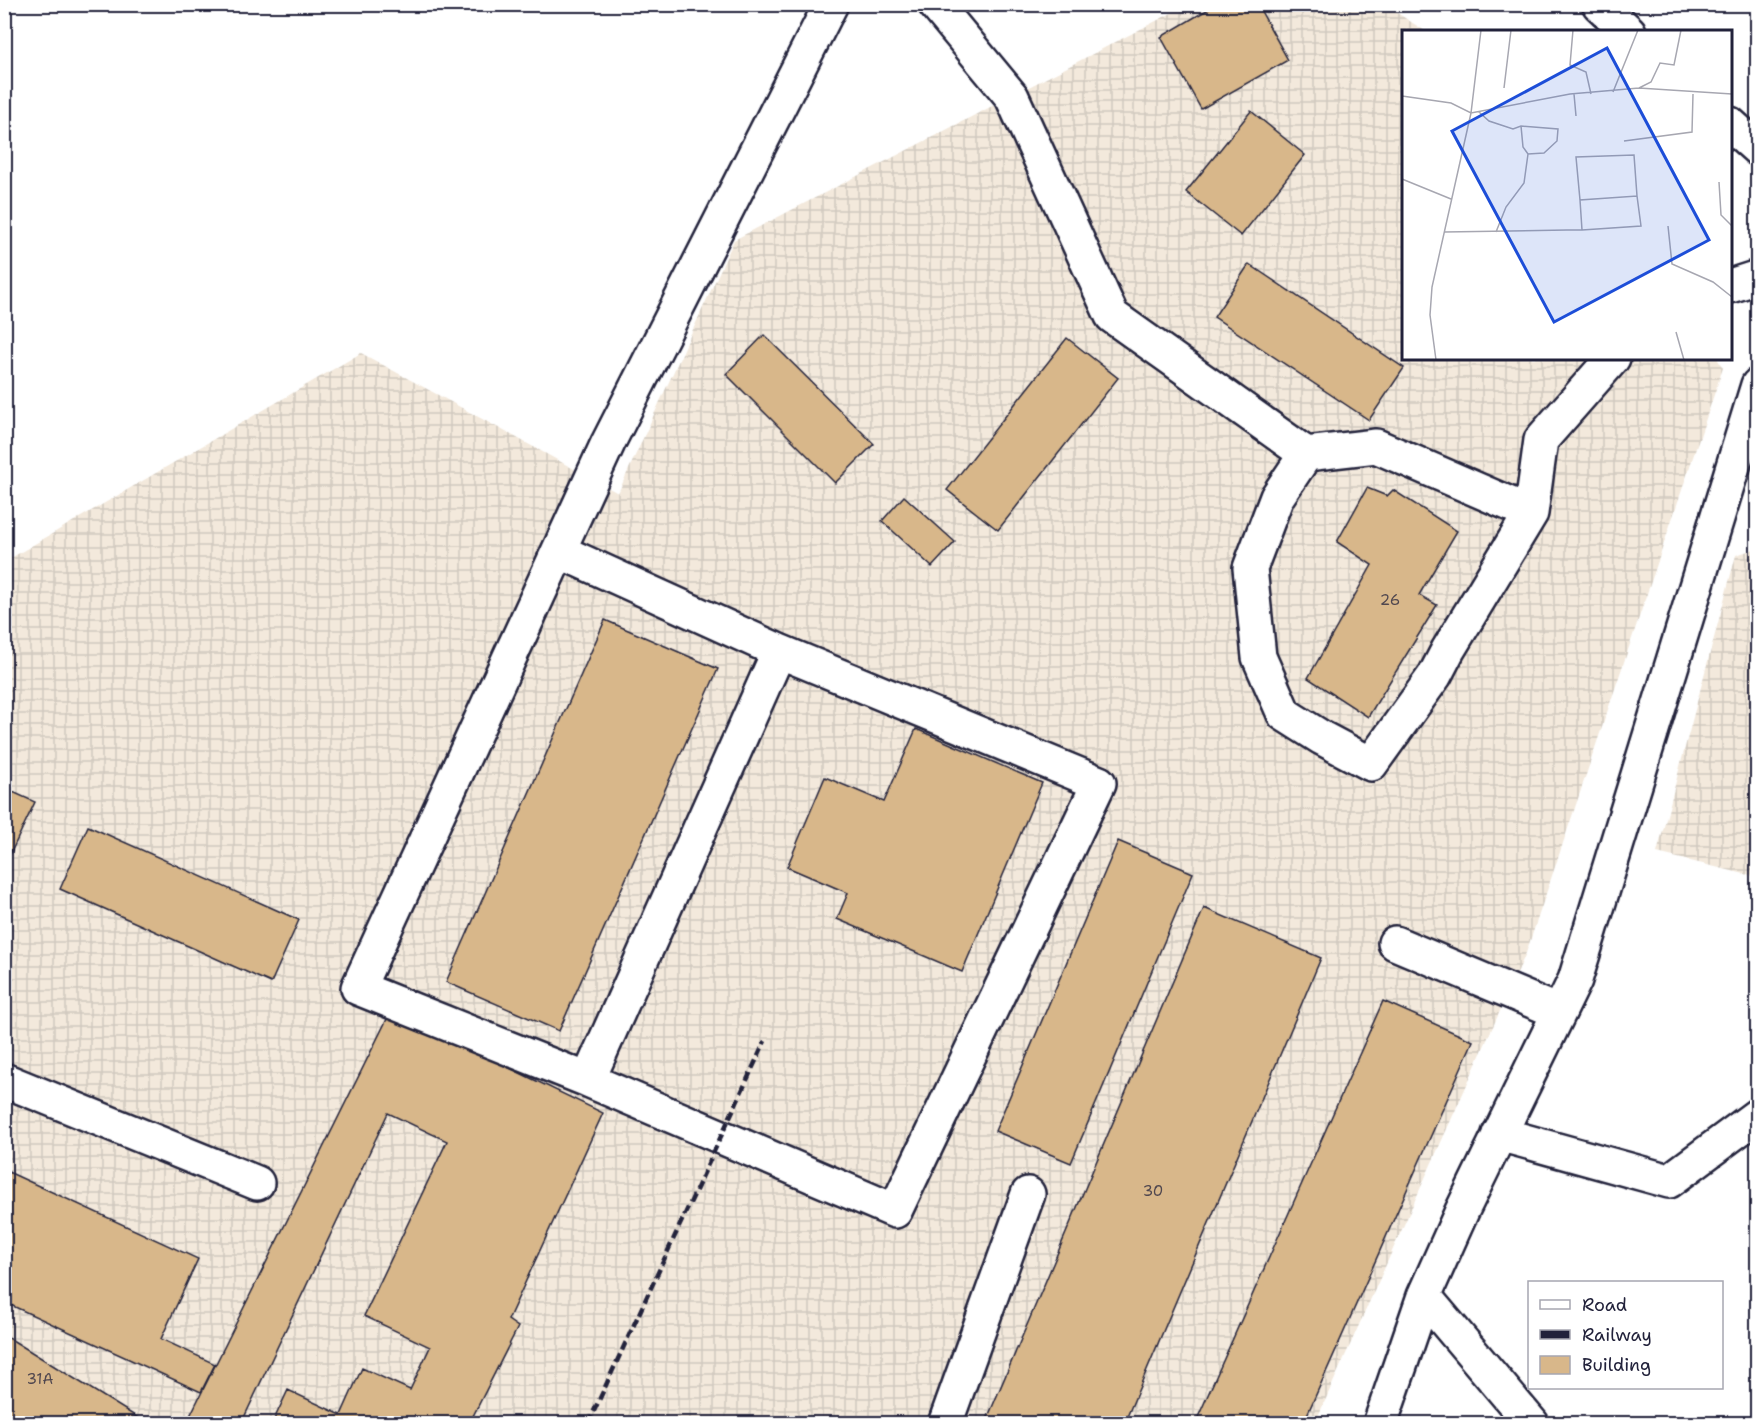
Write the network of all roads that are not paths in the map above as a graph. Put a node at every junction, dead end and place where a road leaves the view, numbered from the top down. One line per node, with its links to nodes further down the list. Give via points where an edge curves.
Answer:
1 (831, 4): 13 (street, via 608,443)
2 (935, 4): 11 (street, via 1012,97 1112,316)
3 (1599, 4): 4 (street)
4 (1627, 30)
5 (1732, 125): 6 (street)
6 (1758, 149)
7 (1758, 277): 8 (street)
8 (1732, 286)
9 (1610, 360): 12 (street, via 1541,440)
10 (1758, 385): 16 (street, via 1575,980)
11 (1306, 454): 12 (street, via 1376,446); 12 (street, via 1277,497 1250,568 1259,657 1284,714 1371,764 1435,675)
12 (1531, 513)
13 (559, 550): 14 (street); 18 (street, via 358,988)
14 (779, 651): 18 (street); 18 (street, via 1099,783 895,1211)
15 (1395, 943): 16 (street)
16 (1559, 1012): 20 (street)
17 (4, 1080): 21 (street)
18 (588, 1080)
19 (1758, 1116): 20 (street, via 1669,1181)
20 (1499, 1134): 23 (street)
21 (257, 1183)
22 (1028, 1194): 24 (street)
23 (1424, 1296): 25 (street); 26 (street)
24 (945, 1424)
25 (1380, 1424)
26 (1532, 1424)

